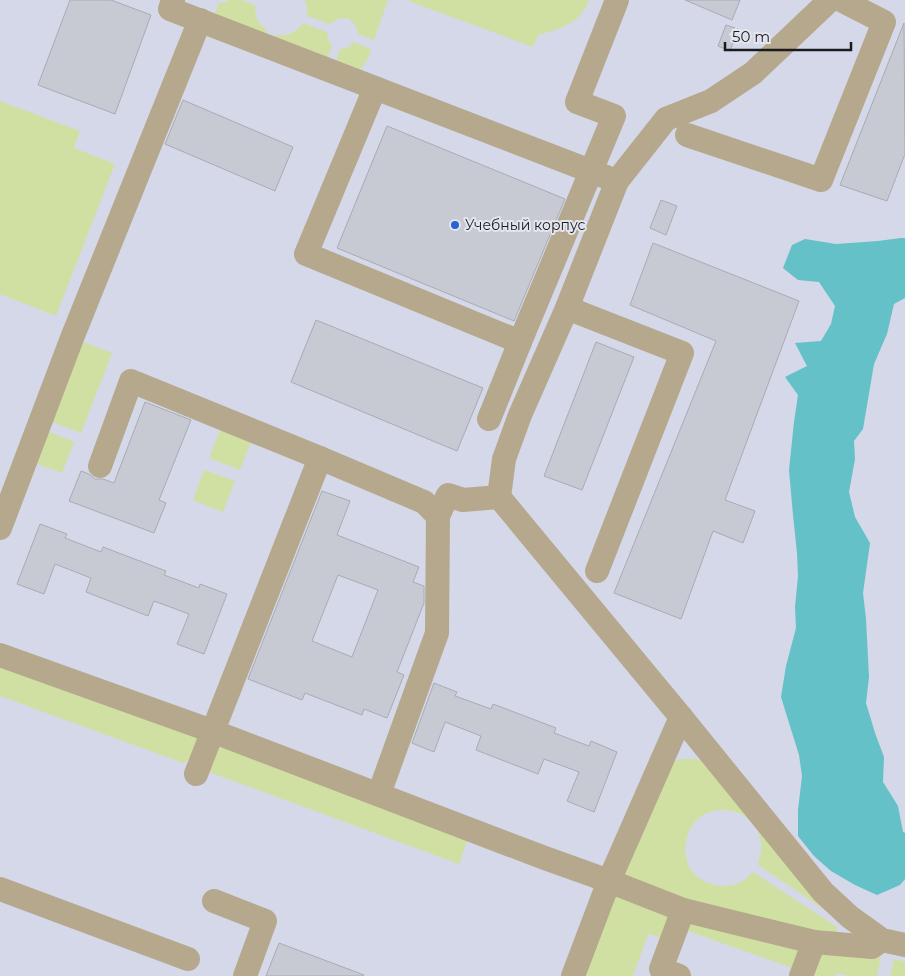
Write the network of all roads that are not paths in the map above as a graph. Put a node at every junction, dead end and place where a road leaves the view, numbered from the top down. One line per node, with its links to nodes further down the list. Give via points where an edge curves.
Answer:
1 (173, 0): 5 (lane, via 170,9)
2 (617, 0): 8 (lane, via 577,102 614,116)
3 (830, 0): 9 (lane, via 753,73 710,101 666,119)
4 (841, 0): 7 (lane, via 884,22 822,180)
5 (200, 20): 6 (lane); 17 (lane, via 72,338)
6 (375, 88): 8 (lane); 11 (lane, via 306,254)
7 (687, 135)
8 (590, 172): 9 (lane); 11 (lane)
9 (617, 181): 10 (lane)
10 (567, 308): 15 (lane, via 510,442); 18 (lane, via 682,353)
11 (520, 342): 12 (lane)
12 (489, 419)
13 (320, 458): 14 (lane, via 131,381); 16 (lane, via 424,502); 21 (lane)
14 (100, 466)
15 (498, 498): 16 (lane, via 463,500 448,495); 20 (lane)
16 (438, 516): 23 (lane, via 437,633)
17 (0, 528)
18 (597, 571)
19 (0, 655): 21 (lane)
20 (681, 717): 24 (lane); 28 (lane, via 823,892)
21 (212, 731): 22 (lane); 23 (lane)
22 (196, 774)
23 (379, 794): 24 (lane)
24 (609, 881): 27 (lane); 33 (lane)
25 (0, 889): 31 (lane)
26 (214, 901): 32 (lane, via 265,921)
27 (684, 910): 29 (lane); 34 (lane, via 661,969)
28 (882, 940): 29 (lane, via 872,947); 30 (lane)
29 (814, 942): 35 (lane)
30 (905, 945)
31 (188, 959)
32 (245, 976)
33 (573, 976)
34 (679, 976)
35 (801, 976)

